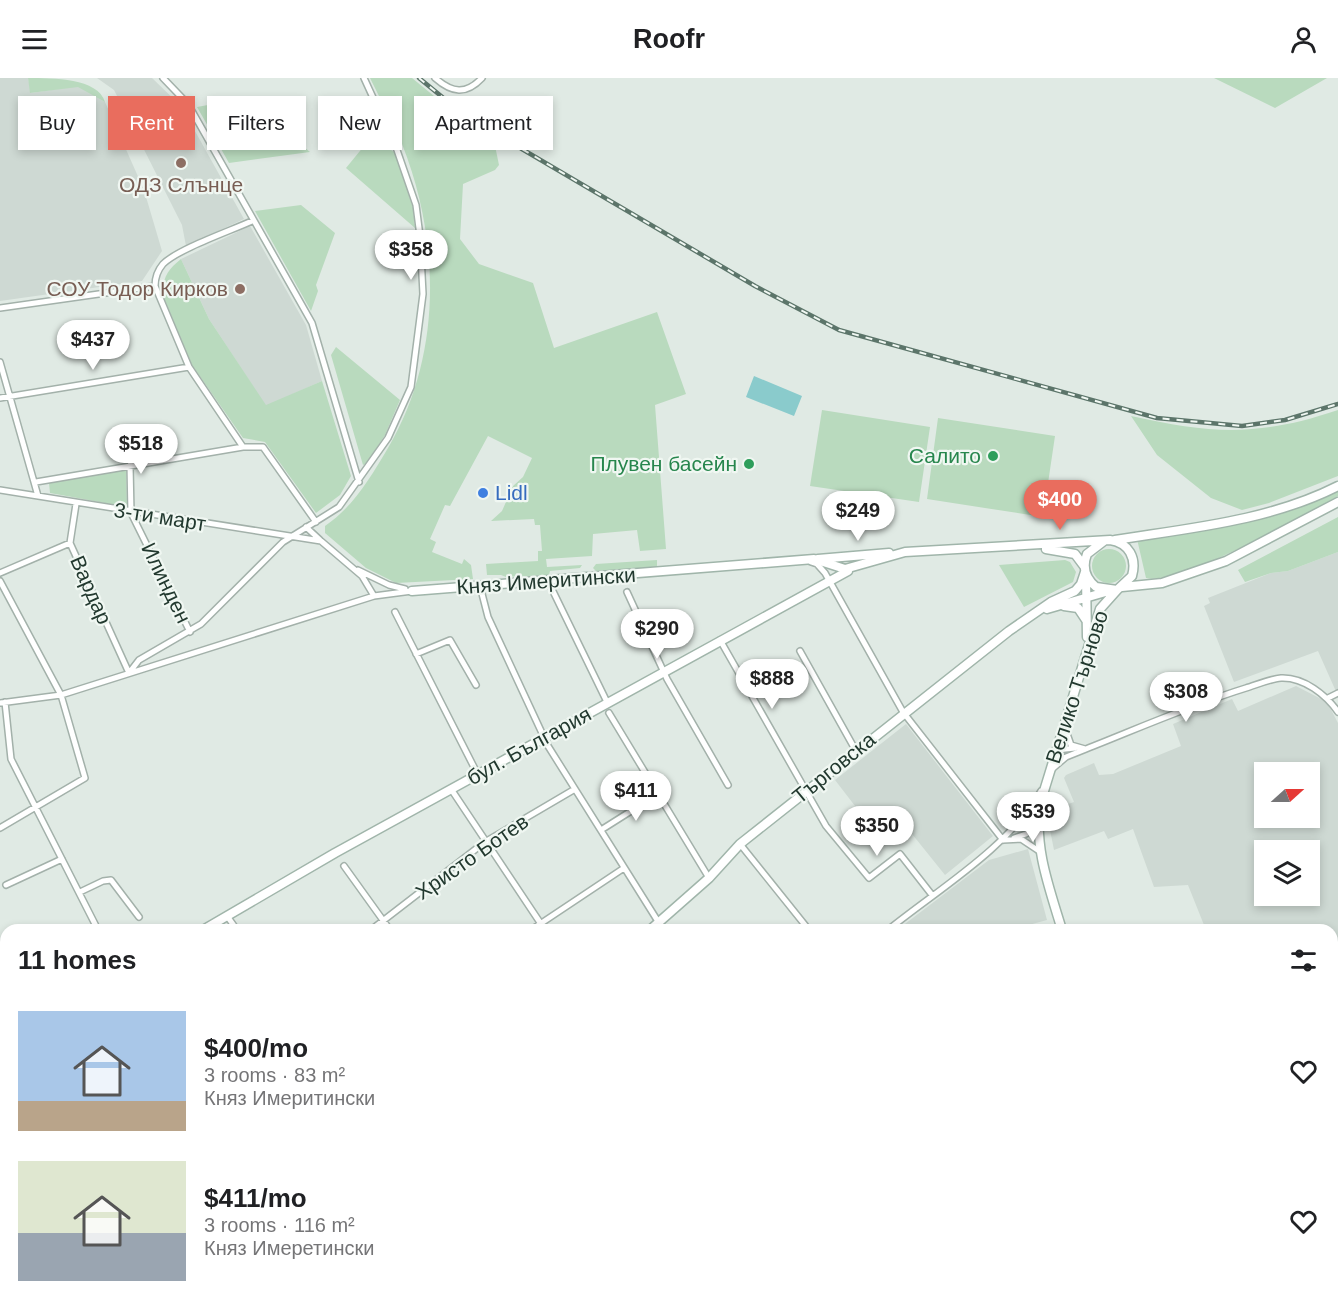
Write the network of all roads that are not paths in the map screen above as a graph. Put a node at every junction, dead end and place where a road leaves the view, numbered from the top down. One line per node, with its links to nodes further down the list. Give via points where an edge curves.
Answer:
1 (163, 78): 5 (street, via 188,104)
2 (364, 78): 14 (street, via 394,142 416,205 423,294 411,387 388,438)
3 (435, 78): 4 (street, via 448,89 461,91)
4 (482, 78)
5 (252, 220): 6 (street, via 174,256 162,265); 14 (street, via 312,323)
6 (155, 286): 7 (street); 9 (street)
7 (0, 308)
8 (0, 362): 10 (street)
9 (189, 367): 10 (street); 12 (street)
10 (10, 397): 11 (street); 15 (street)
11 (0, 398)
12 (243, 447): 13 (street); 22 (street, via 262,447)
13 (130, 465): 15 (street); 21 (street, Илинден)
14 (359, 482): 22 (street, via 339,507)
15 (36, 483): 18 (street)
16 (1338, 486): 26 (street, Княз Имеритински, via 1260,515)
17 (0, 490): 18 (street, 3-ти март)
18 (38, 496): 20 (street, 3-ти март)
19 (1338, 502): 40 (street, via 1226,561 1162,583)
20 (75, 504): 21 (street, 3-ти март); 27 (street, Вардар)
21 (131, 513): 24 (street, 3-ти март); 49 (street, Илинден)
22 (316, 522): 23 (street)
23 (306, 527): 24 (street); 25 (street)
24 (290, 537): 25 (street, 3-ти март); 49 (street)
25 (321, 541): 33 (street)
26 (1107, 541): 28 (street, Княз Имеритински); 34 (street, via 1091,548); 40 (street, Велико Търново, via 1126,548 1134,561 1132,576)
27 (70, 543): 35 (street); 55 (street, Вардар)
28 (1019, 547): 29 (street, Княз Имеритински); 34 (street, Велико Търново, via 1068,552 1080,559)
29 (905, 552): 30 (street); 32 (street, Княз Имеритински)
30 (814, 560): 31 (street, Княз Имеритински); 32 (street, Княз Имеритински, via 838,568)
31 (799, 561): 36 (street, via 817,564); 38 (street, Княз Имеритински)
32 (856, 567): 36 (street, бул. България)
33 (354, 568): 41 (street); 43 (street)
34 (1085, 572): 40 (street, Велико Търново, via 1096,587); 44 (street); 47 (street, via 1075,591)
35 (0, 573)
36 (828, 579): 50 (street, бул. България); 62 (street)
37 (0, 581): 58 (street)
38 (548, 581): 39 (street, Княз Имеритински); 61 (street)
39 (480, 586): 41 (street, Княз Имеритински); 66 (street, via 488,617)
40 (1117, 589): 44 (street); 51 (street, Велико Търново, via 1100,609)
41 (412, 591): 43 (street, Княз Имеритински)
42 (627, 592): 54 (street)
43 (374, 596): 55 (street, Княз Имеритински)
44 (1087, 597): 45 (street); 48 (street)
45 (1056, 606): 47 (street); 48 (street, via 1078,608)
46 (395, 612): 53 (street)
47 (1027, 617): 62 (street, Търговска)
48 (1088, 626): 51 (street)
49 (190, 632): 55 (street, via 138,660)
50 (720, 640): 54 (street, бул. България); 78 (street)
51 (1088, 646): 65 (street, Велико Търново)
52 (800, 651): 70 (street)
53 (416, 654): 56 (street, via 450,640); 73 (street)
54 (663, 671): 61 (street, бул. България); 75 (street)
55 (129, 673): 58 (street, Княз Имеритински)
56 (476, 685)
57 (1338, 693): 59 (street)
58 (61, 695): 60 (street, Княз Имеритински); 80 (street, via 85,778)
59 (1328, 698): 63 (street); 68 (street, via 1294,680 1280,678)
60 (2, 702): 80 (street, via 11,759)
61 (607, 702): 66 (street, бул. България)
62 (903, 712): 70 (street, Търговска); 86 (street)
63 (1338, 712)
64 (609, 713): 79 (street)
65 (1064, 725): 67 (street, via 1071,745); 69 (street, Велико Търново)
66 (544, 738): 73 (street, бул. България); 77 (street)
67 (1078, 748): 68 (street); 69 (street)
68 (1086, 749): 71 (street)
69 (1056, 750): 71 (street); 72 (street, Велико Търново)
70 (856, 751): 78 (street, Търговска)
71 (1071, 755): 72 (street)
72 (1049, 772): 74 (street, Велико Търново)
73 (478, 774): 76 (street, бул. България)
74 (1046, 784): 81 (street, Велико Търново); 82 (street)
75 (728, 785)
76 (451, 789): 87 (street); 97 (street, бул. България)
77 (575, 789): 84 (street); 87 (street, Христо Ботев)
78 (806, 791): 88 (street, Търговска); 96 (street, via 826,826 869,878 900,854)
79 (658, 794): 84 (street); 93 (street)
80 (36, 808): 83 (street); 90 (street)
81 (1037, 825): 82 (street, via 1024,822); 85 (street); 89 (street, Велико Търново)
82 (1016, 826): 86 (street)
83 (0, 828)
84 (601, 830): 92 (street)
85 (1014, 838): 86 (street); 89 (street)
86 (1003, 840): 96 (street)
87 (485, 842): 99 (street, Христо Ботев); 100 (street)
88 (740, 844): 93 (street, Търговска); 107 (street)
89 (1039, 851): 109 (street, Велико Търново)
90 (62, 859): 94 (street); 95 (street)
91 (344, 866): 99 (street)
92 (624, 868): 100 (street); 101 (street)
93 (709, 878): 101 (street, Търговска)
94 (6, 885)
95 (80, 892): 98 (street, via 111,880); 102 (street)
96 (932, 895): 108 (street)
97 (227, 916): 103 (street, бул. България); 104 (street)
98 (140, 917)
99 (383, 921): 105 (street, Христо Ботев); 106 (street)
100 (541, 923)
101 (659, 923)
102 (95, 924)
103 (213, 924)
104 (233, 924)
105 (379, 924)
106 (385, 924)
107 (804, 924)
108 (896, 924)
109 (1060, 924)

